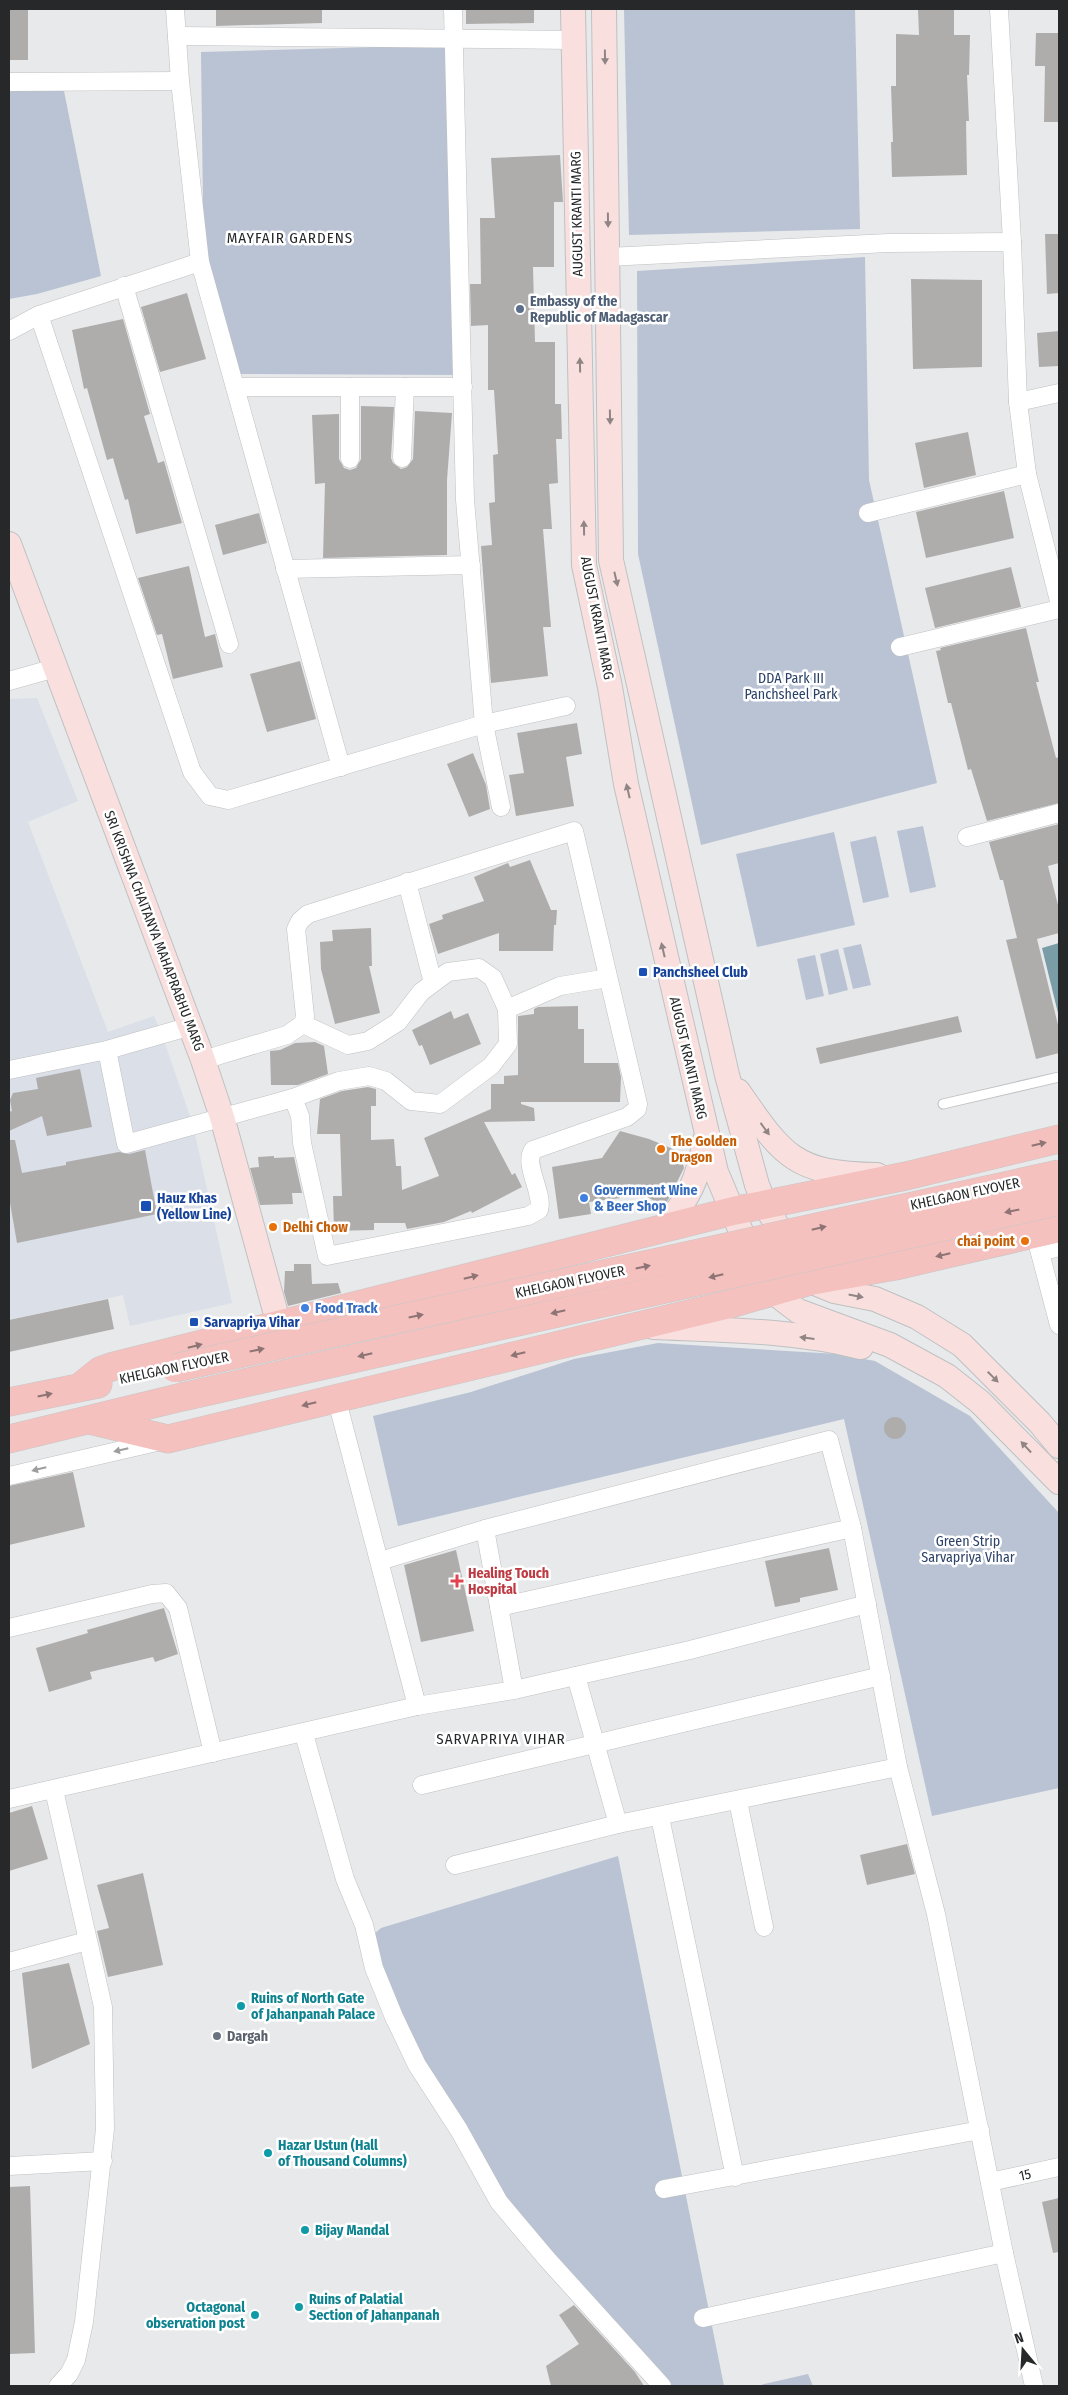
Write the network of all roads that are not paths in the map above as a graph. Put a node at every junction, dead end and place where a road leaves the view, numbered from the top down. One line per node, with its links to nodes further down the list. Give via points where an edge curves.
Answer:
1 (175, 9): 6 (street)
2 (453, 9): 7 (street)
3 (573, 9): 8 (main road, AUGUST KRANTI MARG)
4 (604, 9): 12 (main road, AUGUST KRANTI MARG, one-way to 12)
5 (999, 9): 11 (street)
6 (177, 36): 7 (street); 9 (street)
7 (455, 40): 8 (street); 20 (street)
8 (573, 40): 56 (main road, AUGUST KRANTI MARG, one-way to 8, via 626,784 610,687 584,565)
9 (180, 81): 10 (street); 13 (street)
10 (9, 82)
11 (1012, 242): 12 (street, via 888,243); 22 (street)
12 (608, 257): 51 (main road, AUGUST KRANTI MARG, one-way to 51, via 611,560)
13 (200, 262): 14 (street); 17 (street)
14 (124, 286): 15 (street); 32 (street)
15 (39, 315): 16 (street); 38 (street, via 192,772 203,789 210,796 228,800)
16 (9, 331)
17 (235, 387): 18 (street); 29 (street)
18 (350, 387): 19 (street); 24 (street)
19 (405, 387): 20 (street); 23 (street)
20 (463, 388): 28 (street)
21 (1059, 393): 22 (street)
22 (1018, 402): 25 (street)
23 (402, 458)
24 (350, 459)
25 (1027, 474): 26 (street); 30 (street)
26 (868, 512)
27 (9, 544): 34 (main road, SRI KRISHNA CHAITANYA MAHAPRABHU MARG)
28 (470, 564): 29 (street); 37 (street)
29 (285, 569): 38 (street)
30 (1059, 601)
31 (1059, 609): 33 (street)
32 (229, 644)
33 (900, 646)
34 (56, 668): 35 (street); 47 (main road, SRI KRISHNA CHAITANYA MAHAPRABHU MARG)
35 (9, 681)
36 (566, 706): 37 (street)
37 (484, 724): 38 (street); 39 (street)
38 (341, 767)
39 (501, 807)
40 (1059, 813): 41 (street)
41 (967, 837)
42 (407, 882): 43 (street, via 574,831); 44 (street); 46 (street, via 316,910 300,921 296,929 305,1016)
43 (608, 978): 45 (street, via 560,986); 53 (street, via 637,1109 627,1117 532,1150 530,1158 540,1206 528,1216 327,1256 302,1143 300,1116)
44 (433, 983): 45 (street, via 448,972 478,968 493,978); 46 (street, via 421,992 398,1022 368,1040 348,1045)
45 (507, 1009): 53 (street, via 508,1044 491,1066 440,1104 411,1101 386,1081 369,1076 339,1081)
46 (303, 1024): 49 (street, via 287,1034)
47 (191, 1026): 48 (street); 49 (main road, SRI KRISHNA CHAITANYA MAHAPRABHU MARG)
48 (107, 1050): 50 (street); 55 (street, via 126,1144)
49 (203, 1060): 55 (main road, SRI KRISHNA CHAITANYA MAHAPRABHU MARG)
50 (9, 1070)
51 (727, 1075): 60 (main road, one-way to 60, via 768,1134 789,1155 804,1164 834,1174); 62 (main road, AUGUST KRANTI MARG)
52 (1059, 1077): 54 (lane)
53 (293, 1098): 55 (street)
54 (944, 1104)
55 (222, 1117): 70 (main road, SRI KRISHNA CHAITANYA MAHAPRABHU MARG)
56 (706, 1134): 63 (main road, AUGUST KRANTI MARG, via 716,1172); 64 (main road, via 689,1195)
57 (1059, 1139): 58 (main road, one-way to 57)
58 (1000, 1153): 60 (main road); 65 (main road, via 985,1160 973,1172 967,1188 968,1205 974,1220 987,1232 1003,1238)
59 (1059, 1174): 75 (main road, KHELGAON FLYOVER, one-way to 59, bridge)
60 (906, 1176): 62 (main road)
61 (1059, 1201): 78 (main road, KHELGAON FLYOVER, one-way to 78, bridge)
62 (765, 1205): 63 (main road); 68 (main road, AUGUST KRANTI MARG)
63 (733, 1212): 64 (main road); 69 (main road, AUGUST KRANTI MARG, via 753,1260)
64 (663, 1229): 67 (main road)
65 (1039, 1238): 66 (street); 68 (main road, one-way to 68); 71 (street)
66 (1059, 1247)
67 (537, 1260): 70 (main road, one-way to 67); 73 (main road, via 554,1260 570,1266 583,1277 590,1293 590,1310 584,1326 572,1338)
68 (810, 1281): 69 (main road); 81 (main road, one-way to 81, via 834,1291 875,1299 917,1317 962,1345)
69 (773, 1292): 72 (main road); 74 (main road, via 798,1311 890,1345)
70 (279, 1325): 75 (main road, one-way to 70, via 100,1371 114,1366)
71 (1059, 1325)
72 (634, 1327): 73 (main road); 74 (main road, one-way to 72, via 841,1342 754,1331)
73 (557, 1345): 76 (main road, one-way to 76)
74 (923, 1364): 83 (main road, one-way to 74, via 980,1402 947,1376)
75 (80, 1387): 77 (main road, KHELGAON FLYOVER, one-way to 75)
76 (336, 1397): 79 (main road, one-way to 79); 86 (street)
77 (9, 1402)
78 (89, 1420): 79 (main road); 80 (main road, KHELGAON FLYOVER)
79 (168, 1439): 82 (street, one-way to 82)
80 (9, 1440)
81 (1059, 1446)
82 (9, 1476)
83 (1059, 1482)
84 (852, 1528): 85 (street, via 829,1440); 87 (street); 88 (street)
85 (485, 1529): 86 (street); 88 (street)
86 (380, 1561): 93 (street)
87 (867, 1604): 90 (street); 91 (street)
88 (499, 1606): 92 (street)
89 (9, 1628): 96 (street, via 166,1593 178,1608)
90 (576, 1676): 92 (street); 95 (street)
91 (881, 1676): 95 (street); 97 (street)
92 (514, 1690): 93 (street)
93 (417, 1706): 94 (street)
94 (304, 1734): 96 (street); 118 (street, via 345,1879 364,1925 374,1968 417,2065 459,2130 499,2202)
95 (595, 1744): 98 (street); 103 (street)
96 (213, 1753): 99 (street)
97 (898, 1767): 101 (street); 108 (street, via 936,1914)
98 (422, 1785)
99 (54, 1790): 100 (street); 106 (street)
100 (9, 1799)
101 (738, 1801): 102 (street); 105 (street)
102 (660, 1816): 103 (street); 112 (street)
103 (618, 1824): 104 (street)
104 (454, 1865)
105 (764, 1927)
106 (87, 1941): 107 (street); 109 (street, via 103,2008)
107 (9, 1962)
108 (980, 2130): 112 (street); 113 (street)
109 (103, 2160): 110 (street); 117 (street, via 84,2322 76,2360)
110 (9, 2166)
111 (1059, 2167): 113 (street, 15)
112 (734, 2177): 114 (street)
113 (990, 2182): 115 (street)
114 (664, 2189)
115 (1004, 2253): 116 (street); 119 (street)
116 (703, 2318)
117 (58, 2386)
118 (662, 2386)
119 (1034, 2386)

